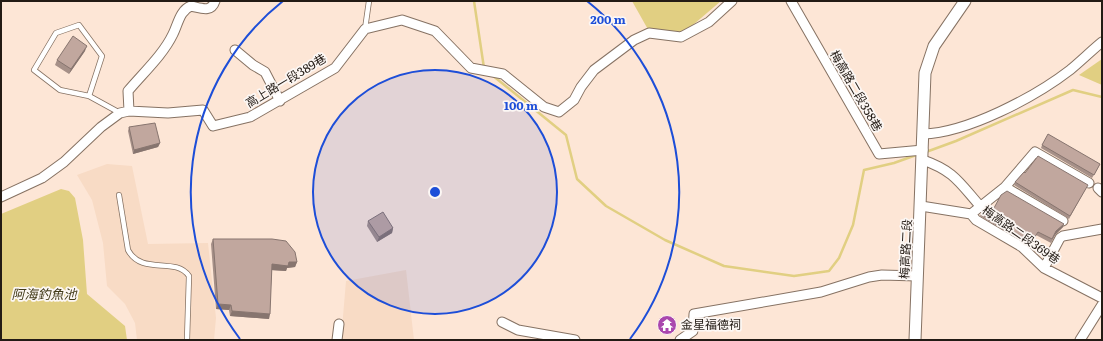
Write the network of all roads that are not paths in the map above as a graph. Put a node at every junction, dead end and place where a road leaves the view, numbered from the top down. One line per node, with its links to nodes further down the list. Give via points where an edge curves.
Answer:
1 (215, 1): 11 (street, via 209,9 191,6 183,11 172,36 128,91)
2 (369, 1): 6 (lane)
3 (732, 1): 6 (street, via 709,22 681,37 649,33 634,40 594,70 574,100 559,112 544,107 503,74 471,68 435,31 402,20)
4 (791, 1): 13 (street, 梅高路二段358巷, via 879,154)
5 (965, 1): 12 (street, 梅高路二段, via 934,46 925,73)
6 (365, 29): 10 (street, 高上路一段389巷, via 335,68)
7 (1102, 42): 12 (street, via 1070,70 1022,100 964,126)
8 (235, 50): 10 (street, via 253,66 265,72)
9 (89, 96): 9 (lane, via 60,90 34,70 56,33 79,25 102,56); 11 (lane)
10 (280, 101): 11 (street, 高上路一段389巷, via 250,117 214,126 203,110 168,113)
11 (125, 112): 17 (street, via 42,178)
12 (923, 134): 13 (street, 梅高路二段)
13 (923, 155): 18 (street, 梅高路二段); 19 (street, via 954,176)
14 (1089, 183): 15 (street, via 1035,152)
15 (1005, 187): 19 (street); 21 (street)
16 (118, 195): 29 (lane, via 128,250 132,258 141,263 179,268 189,276)
17 (1, 197)
18 (921, 206): 20 (street, 梅高路二段369巷); 24 (street, 梅高路二段)
19 (980, 206): 20 (street)
20 (971, 214): 23 (street, 梅高路二段369巷, via 976,220 1022,247)
21 (1063, 221)
22 (1102, 229): 23 (street, via 1060,238)
23 (1044, 268): 25 (street, 梅高路二段369巷)
24 (917, 276): 32 (street, via 869,277 821,292 694,314 693,331); 33 (street, 梅高路二段)
25 (1102, 298)
26 (1102, 304): 34 (street)
27 (502, 322): 31 (street, via 518,330)
28 (339, 324): 30 (street)
29 (187, 340)
30 (337, 340)
31 (575, 340)
32 (680, 340)
33 (915, 340)
34 (1080, 340)

